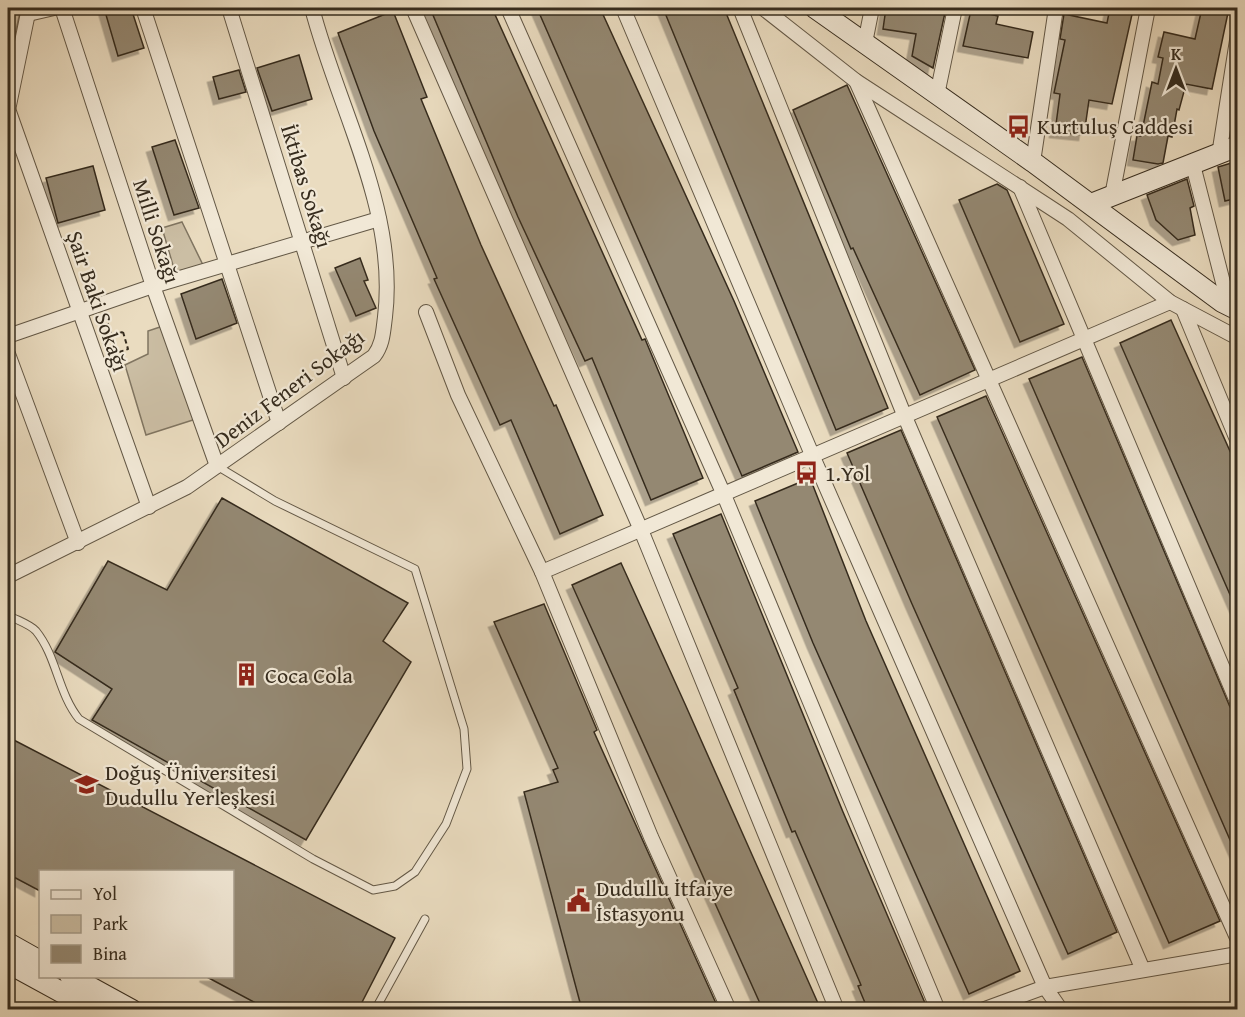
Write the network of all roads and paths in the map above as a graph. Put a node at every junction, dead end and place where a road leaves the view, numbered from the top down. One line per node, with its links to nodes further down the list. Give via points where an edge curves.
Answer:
1 (54, 8): 16 (street)
2 (62, 8): 32 (street, Milli Sokağı)
3 (143, 8): 31 (street)
4 (229, 8): 30 (street, İktibas Sokağı)
5 (312, 8): 29 (street, Deniz Feneri Sokağı)
6 (413, 8): 52 (street)
7 (508, 8): 50 (street)
8 (623, 8): 48 (street)
9 (740, 8): 45 (street)
10 (763, 8): 19 (street)
11 (815, 8): 18 (main road)
12 (872, 8): 18 (street)
13 (955, 8): 20 (street)
14 (1056, 8): 24 (street)
15 (1148, 8): 27 (street)
16 (29, 11): 21 (street)
17 (1238, 34): 23 (street)
18 (865, 44): 20 (main road)
19 (856, 81): 26 (street); 44 (street)
20 (937, 95): 24 (main road)
21 (8, 109): 36 (street, Şair Baki Sokağı)
22 (1238, 146): 23 (main road)
23 (1219, 155): 25 (main road)
24 (1033, 162): 28 (main road)
25 (1193, 165): 27 (main road); 35 (street)
26 (1020, 187): 34 (street, via 1068,219); 41 (street)
27 (1112, 196): 28 (main road)
28 (1091, 204): 35 (main road)
29 (379, 219): 30 (street); 43 (street, Deniz Feneri Sokağı, via 387,251 382,346)
30 (303, 244): 31 (street); 43 (street, İktibas Sokağı)
31 (227, 263): 32 (street); 46 (street)
32 (153, 286): 33 (street); 49 (street, Milli Sokağı)
33 (102, 304): 36 (street); 38 (path)
34 (1177, 306): 40 (street); 41 (street); 47 (street)
35 (1233, 308)
36 (80, 312): 39 (street); 51 (street, Şair Baki Sokağı)
37 (426, 312): 54 (street, via 458,395)
38 (112, 335): 38 (path, via 102,338 108,356 128,349 123,332)
39 (8, 336)
40 (1238, 339)
41 (1083, 340): 44 (street); 57 (street)
42 (8, 354): 53 (street)
43 (344, 378): 46 (street, Deniz Feneri Sokağı)
44 (988, 381): 45 (street); 59 (street)
45 (905, 417): 48 (street); 64 (street)
46 (279, 423): 49 (street, Deniz Feneri Sokağı)
47 (1238, 442)
48 (813, 457): 50 (street); 66 (street)
49 (217, 466): 51 (street, Deniz Feneri Sokağı); 56 (lane, via 275,501 415,569 464,729 467,769 446,825 415,872 394,886 373,890 313,859 79,719 69,706 50,656 35,630)
50 (724, 495): 52 (street); 72 (street)
51 (148, 507): 53 (street, Deniz Feneri Sokağı)
52 (641, 530): 54 (street); 71 (street)
53 (78, 543): 55 (street, Deniz Feneri Sokağı)
54 (542, 572): 70 (street, via 651,837)
55 (8, 576)
56 (8, 615)
57 (1238, 704)
58 (425, 919): 69 (lane)
59 (1238, 940)
60 (8, 943): 62 (main road)
61 (1238, 954): 64 (street)
62 (39, 959)
63 (8, 963): 67 (main road)
64 (1143, 970): 66 (street)
65 (74, 978): 68 (main road)
66 (1045, 987): 73 (street); 74 (street); 75 (street)
67 (94, 1010)
68 (132, 1010)
69 (375, 1010)
70 (729, 1010)
71 (837, 1010)
72 (938, 1010)
73 (982, 1010)
74 (1050, 1010)
75 (1061, 1010)

